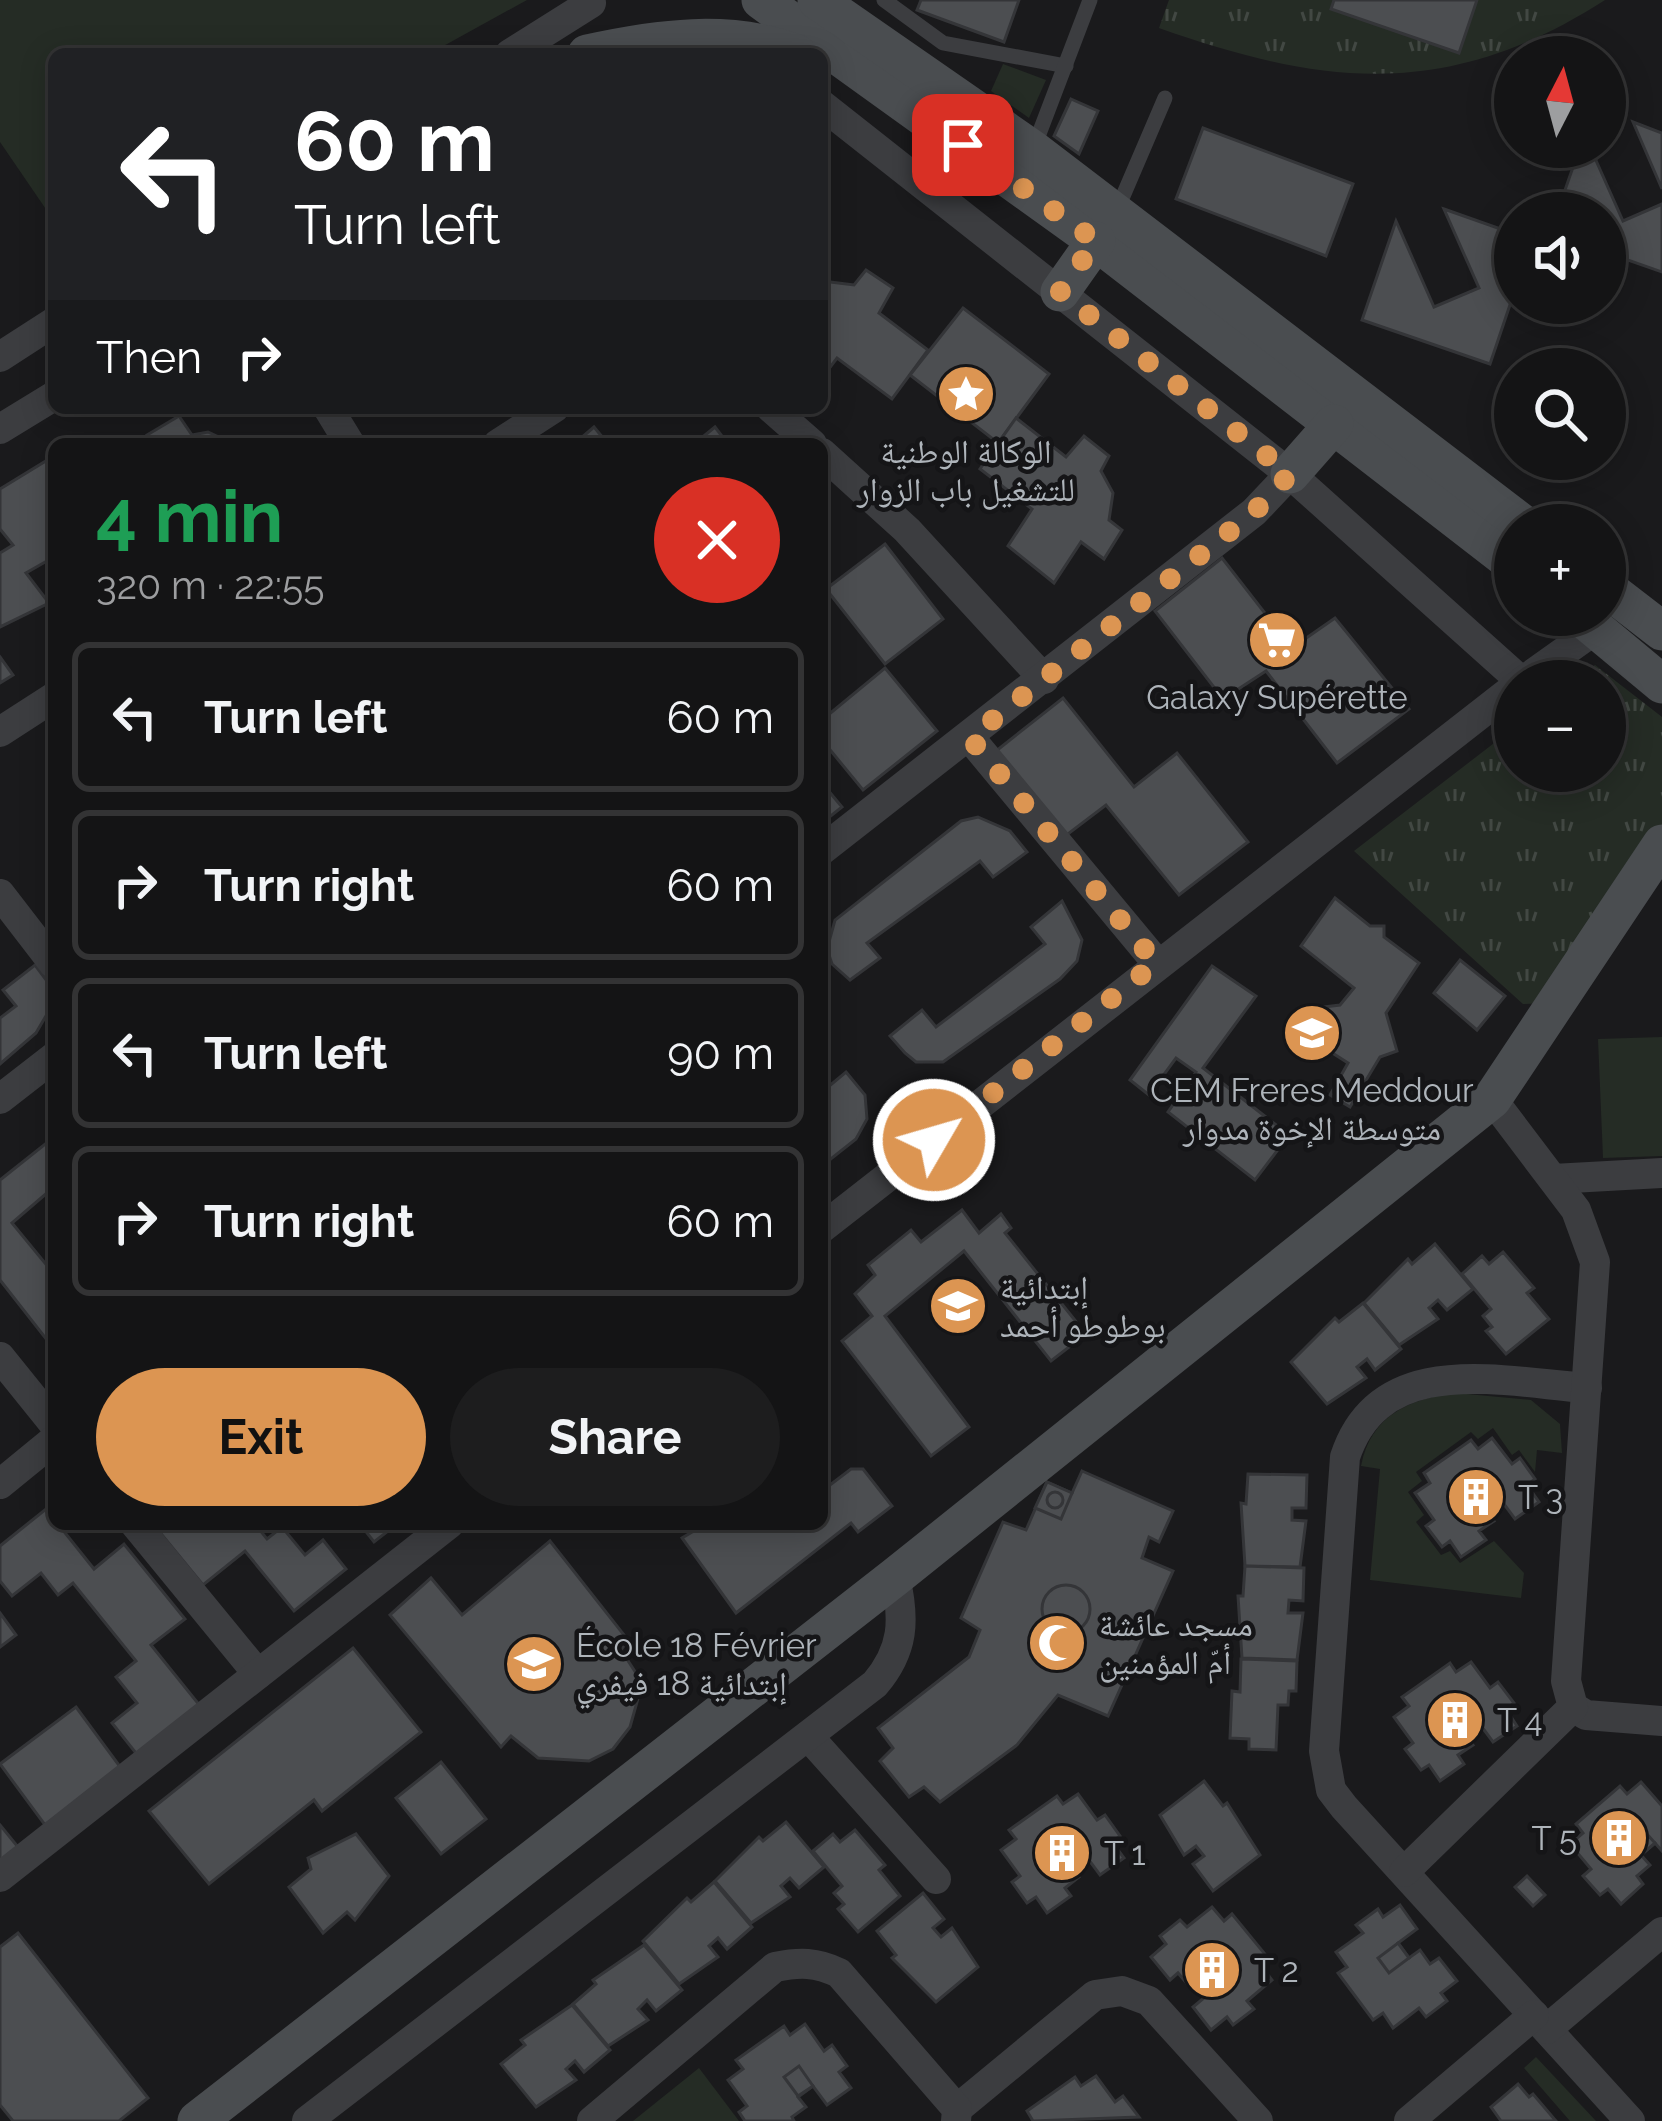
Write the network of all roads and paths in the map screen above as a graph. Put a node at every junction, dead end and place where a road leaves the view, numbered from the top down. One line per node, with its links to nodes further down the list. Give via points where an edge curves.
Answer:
1 (761, 0): 11 (street)
2 (817, 0): 14 (street)
3 (884, 0): 9 (lane, via 943,43)
4 (1090, 0): 9 (lane)
5 (596, 1): 6 (street)
6 (520, 48)
7 (623, 48): 8 (street, via 679,39)
8 (782, 48)
9 (1066, 66): 14 (lane)
10 (828, 67): 11 (street)
11 (897, 97): 15 (street)
12 (1165, 98): 15 (lane)
13 (828, 110): 16 (street)
14 (1033, 150): 15 (street)
15 (1106, 227): 16 (street); 22 (street); 28 (street)
16 (1060, 292): 27 (street)
17 (48, 326): 18 (street)
18 (0, 357)
19 (48, 400): 23 (street)
20 (545, 414): 24 (street)
21 (778, 414): 25 (street)
22 (1334, 424): 27 (street); 29 (street)
23 (0, 429)
24 (507, 438)
25 (805, 438)
26 (828, 458): 36 (street, via 907,530)
27 (1290, 474): 34 (street); 36 (street, via 1254,512)
28 (1494, 504)
29 (1494, 550)
30 (1626, 603): 31 (street)
31 (1662, 631)
32 (1572, 636): 35 (street)
33 (1604, 636): 37 (street)
34 (1495, 660)
35 (1545, 660)
36 (1044, 679): 41 (street)
37 (1662, 684)
38 (48, 701): 40 (street)
39 (1494, 703): 46 (street)
40 (0, 732)
41 (970, 738): 43 (street); 46 (street)
42 (1662, 844): 49 (street)
43 (828, 845)
44 (0, 894): 45 (street)
45 (48, 956)
46 (1156, 963): 52 (street)
47 (48, 1062): 48 (street)
48 (0, 1099)
49 (1492, 1099): 51 (street); 60 (street)
50 (1662, 1173): 51 (street)
51 (1553, 1179): 54 (street, via 1576,1210 1595,1262)
52 (828, 1223)
53 (0, 1357): 55 (street)
54 (1587, 1388): 62 (street, via 1566,1682); 65 (street, via 1432,1379 1389,1398 1350,1444 1325,1773 1337,1798)
55 (48, 1417)
56 (48, 1445): 57 (street)
57 (0, 1484)
58 (140, 1530): 61 (street)
59 (441, 1530): 61 (street)
60 (895, 1577): 64 (street, via 902,1607 896,1660); 71 (street)
61 (258, 1674): 66 (street)
62 (1573, 1707): 63 (street); 65 (street)
63 (1662, 1721)
64 (808, 1736): 67 (street); 72 (street)
65 (1404, 1873): 69 (street)
66 (0, 1877)
67 (936, 1879)
68 (1662, 1932): 69 (street)
69 (1540, 2022): 75 (street); 76 (street)
70 (956, 2115): 73 (street, via 839,1973 797,1962 776,1967); 74 (street, via 1095,1995 1122,1991 1149,2001)
71 (196, 2121)
72 (307, 2121)
73 (592, 2121)
74 (1258, 2121)
75 (1409, 2121)
76 (1630, 2121)

